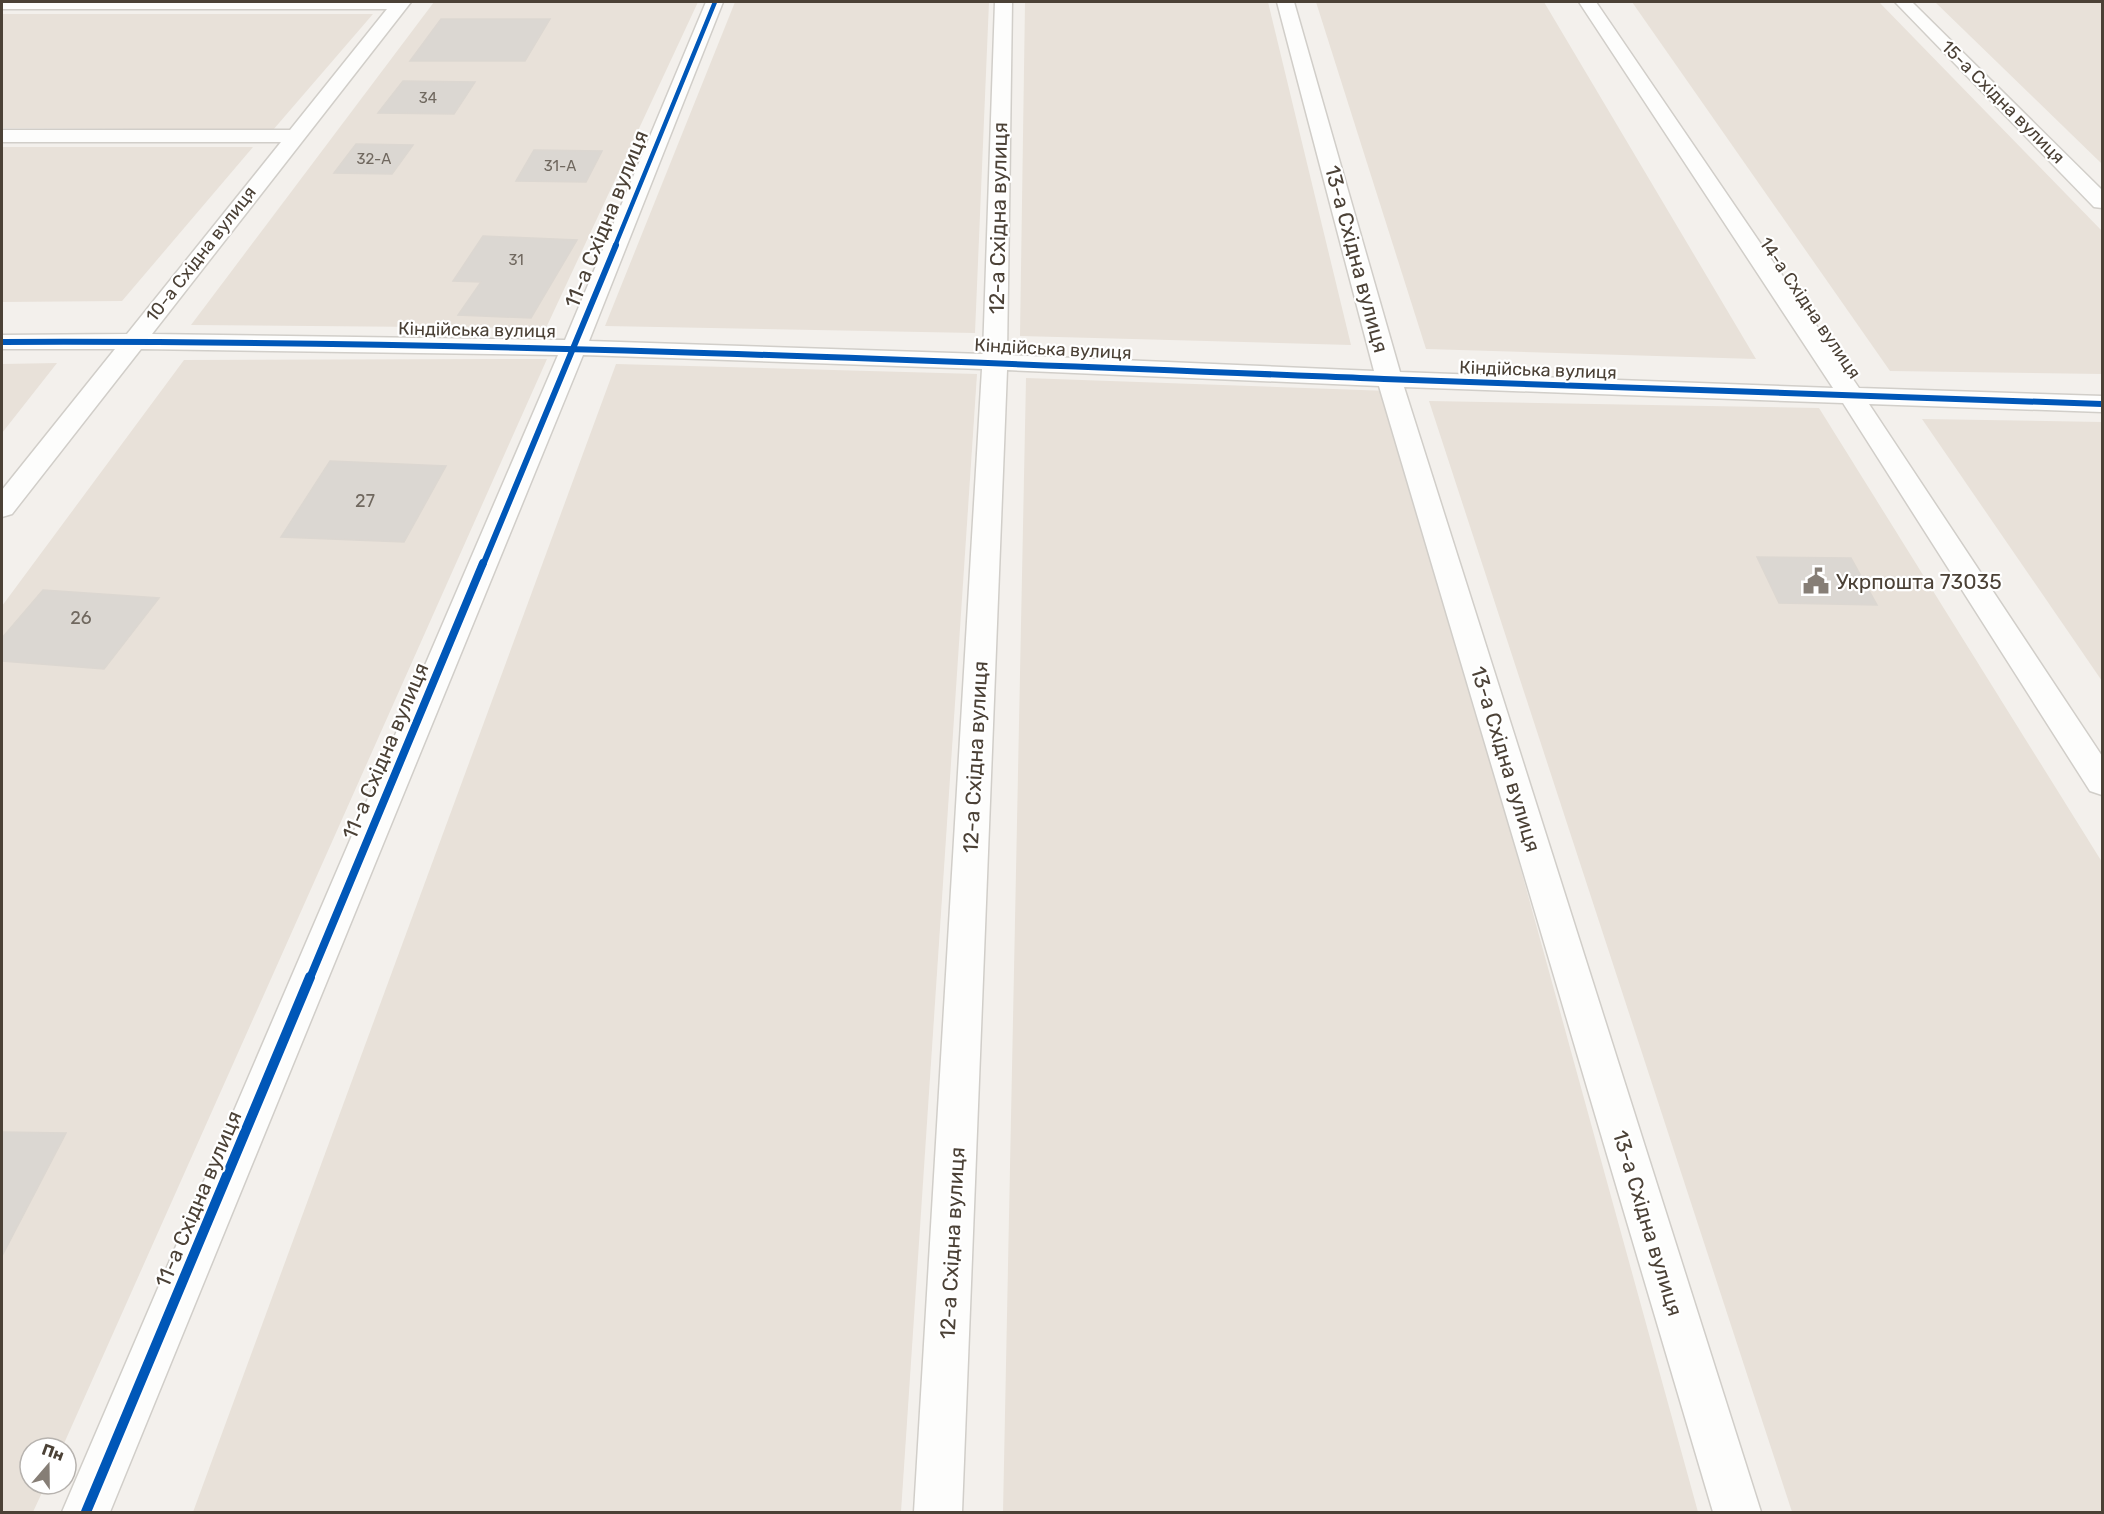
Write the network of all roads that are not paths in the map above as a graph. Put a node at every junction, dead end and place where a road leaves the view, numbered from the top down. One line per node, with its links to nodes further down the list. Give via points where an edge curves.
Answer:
1 (715, 2): 13 (street, 11-а Східна вулиця)
2 (1004, 2): 14 (street, 12-а Східна вулиця)
3 (1286, 2): 15 (street, 13-а Східна вулиця)
4 (1588, 2): 16 (street, 14-а Східна вулиця)
5 (1903, 2): 10 (street, 15-а Східна вулиця)
6 (401, 3): 7 (street); 9 (street, 10-а Східна вулиця)
7 (2, 4)
8 (2, 136): 9 (street)
9 (294, 136): 11 (street, 10-а Східна вулиця)
10 (2103, 202)
11 (134, 340): 12 (street, Кіндійська вулиця); 13 (street, Кіндійська вулиця); 18 (street, 10-а Східна вулиця)
12 (2, 342)
13 (574, 347): 14 (street, Кіндійська вулиця); 20 (street, 11-а Східна вулиця)
14 (995, 361): 15 (street, Кіндійська вулиця); 21 (street, 12-а Східна вулиця)
15 (1389, 379): 16 (street, Кіндійська вулиця); 22 (street, 13-а Східна вулиця)
16 (1851, 396): 17 (street, Кіндійська вулиця); 19 (street, 14-а Східна вулиця)
17 (2103, 404)
18 (2, 508)
19 (2103, 782)
20 (86, 1512)
21 (938, 1512)
22 (1737, 1512)

